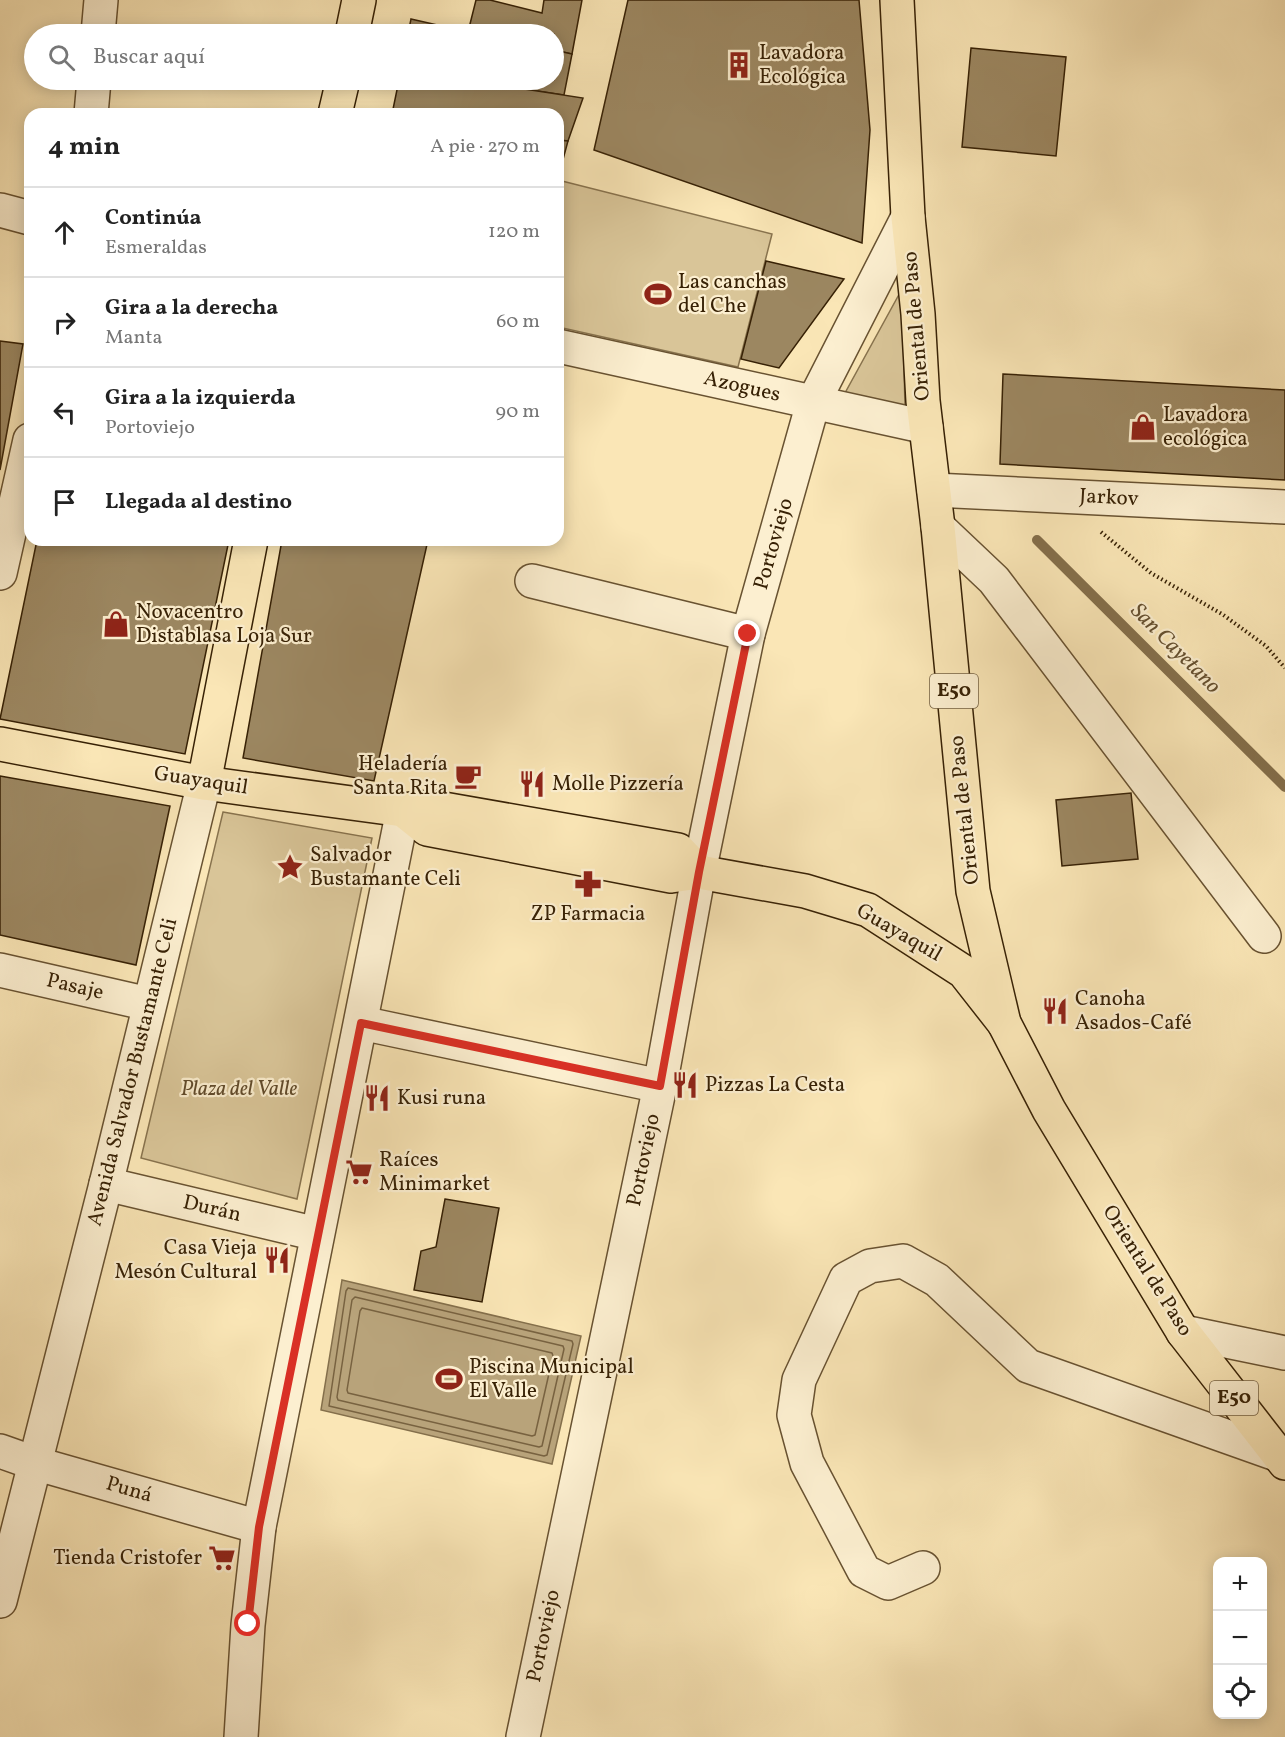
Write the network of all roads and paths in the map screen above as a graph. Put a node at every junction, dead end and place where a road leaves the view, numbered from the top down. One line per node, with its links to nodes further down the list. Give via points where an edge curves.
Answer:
1 (101, 0): 4 (street)
2 (359, 0): 5 (main road)
3 (897, 0): 12 (main road, Oriental de Paso / E50)
4 (99, 24)
5 (354, 24)
6 (93, 90): 8 (street)
7 (341, 90): 9 (main road)
8 (92, 108)
9 (336, 108)
10 (0, 210): 11 (street)
11 (24, 216)
12 (908, 217): 14 (street, Portoviejo); 15 (main road, Oriental de Paso / E50)
13 (564, 347): 14 (street, Azogues)
14 (813, 403): 15 (street, Azogues); 24 (street, Portoviejo)
15 (926, 427): 17 (main road, Oriental de Paso / E50)
16 (24, 467): 22 (street)
17 (934, 490): 18 (street, Jarkov); 19 (main road, Oriental de Paso / E50)
18 (1285, 507)
19 (938, 527): 30 (street, via 994,580); 34 (main road, Oriental de Paso / E50, via 973,891)
20 (1099, 531): 25 (path, via 1151,573 1222,614 1266,646)
21 (250, 546): 27 (main road, Avenida Salvador Bustamante Celi)
22 (0, 573)
23 (532, 581): 24 (street)
24 (748, 634): 29 (street, Portoviejo)
25 (1285, 668)
26 (0, 744): 27 (main road, Guayaquil)
27 (204, 783): 28 (main road, Guayaquil); 32 (street, Avenida Salvador Bustamante Celi)
28 (403, 810): 29 (main road, Guayaquil, via 427,830 671,876); 33 (street)
29 (699, 872): 34 (main road, Guayaquil, via 806,891 868,910 964,972); 35 (street, Portoviejo)
30 (1264, 936)
31 (0, 970): 32 (street, Pasaje)
32 (150, 1004): 36 (street, Avenida Salvador Bustamante Celi)
33 (361, 1023): 35 (street); 37 (street)
34 (1004, 1023): 38 (main road, Oriental de Paso / E50, via 1049,1110)
35 (660, 1086): 47 (street, Portoviejo)
36 (106, 1184): 37 (street, Durán); 42 (street, Avenida Salvador Bustamante Celi)
37 (317, 1234): 43 (street)
38 (1183, 1332): 39 (street); 41 (main road, Oriental de Paso / E50)
39 (1285, 1353)
40 (0, 1451): 42 (street, Puná)
41 (1281, 1458): 44 (street, via 1028,1366 937,1280 903,1261 870,1266 846,1279 799,1380 794,1415 807,1463 864,1571 888,1583)
42 (34, 1463): 43 (street, Puná); 45 (street, Avenida Salvador Bustamante Celi)
43 (259, 1527): 46 (street)
44 (923, 1568)
45 (0, 1601)
46 (241, 1737)
47 (523, 1737)

